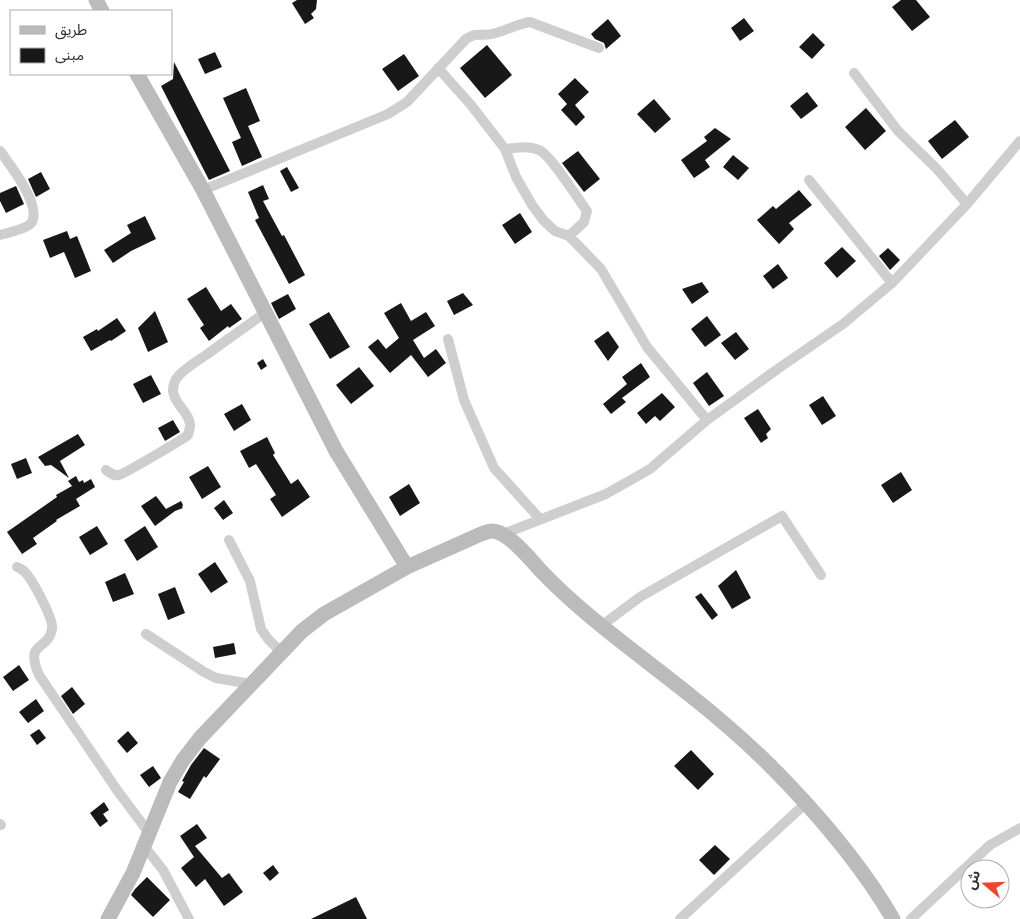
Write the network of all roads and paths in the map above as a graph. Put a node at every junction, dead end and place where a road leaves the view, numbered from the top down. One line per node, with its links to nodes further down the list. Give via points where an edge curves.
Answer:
1 (598, 48): 2 (street, via 530,22 522,23 492,34 475,34)
2 (438, 68): 6 (street); 9 (street, via 407,102 388,114)
3 (854, 73): 10 (street, via 898,131 937,169)
4 (139, 75): 9 (street)
5 (1020, 141): 10 (street)
6 (505, 149): 12 (street, via 532,205 555,231); 12 (street, via 542,150 587,210 584,222)
7 (0, 151): 11 (street, via 28,194 33,209 32,222 28,226)
8 (809, 180): 13 (street)
9 (203, 190): 14 (street)
10 (966, 204): 13 (street)
11 (0, 235)
12 (568, 236): 16 (street, via 601,270 647,347)
13 (892, 283): 16 (street, via 843,324)
14 (264, 313): 17 (street, via 176,379 174,397 189,420 188,434 132,470 120,475); 22 (street, via 336,451)
15 (448, 339): 18 (street, via 464,400 494,468)
16 (708, 420): 18 (street, via 650,469 606,494)
17 (106, 470)
18 (540, 519): 19 (street)
19 (503, 534): 22 (street, via 492,531 481,534); 24 (street)
20 (229, 540): 26 (street, via 250,580 261,629)
21 (17, 567): 30 (street, via 24,571 40,596 53,624 46,641 33,655 39,675)
22 (407, 568): 26 (street, via 324,614)
23 (821, 575): 24 (street, via 782,516 640,597)
24 (601, 626): 28 (street, via 735,734)
25 (146, 634): 27 (street, via 216,678)
26 (281, 652): 27 (street)
27 (251, 684): 30 (street, via 183,760)
28 (805, 804): 33 (street); 34 (street, via 876,890)
29 (1020, 828): 35 (street, via 990,845)
30 (146, 839): 31 (street, via 133,873); 32 (street)
31 (108, 919)
32 (189, 919)
33 (680, 919)
34 (893, 919)
35 (911, 919)

